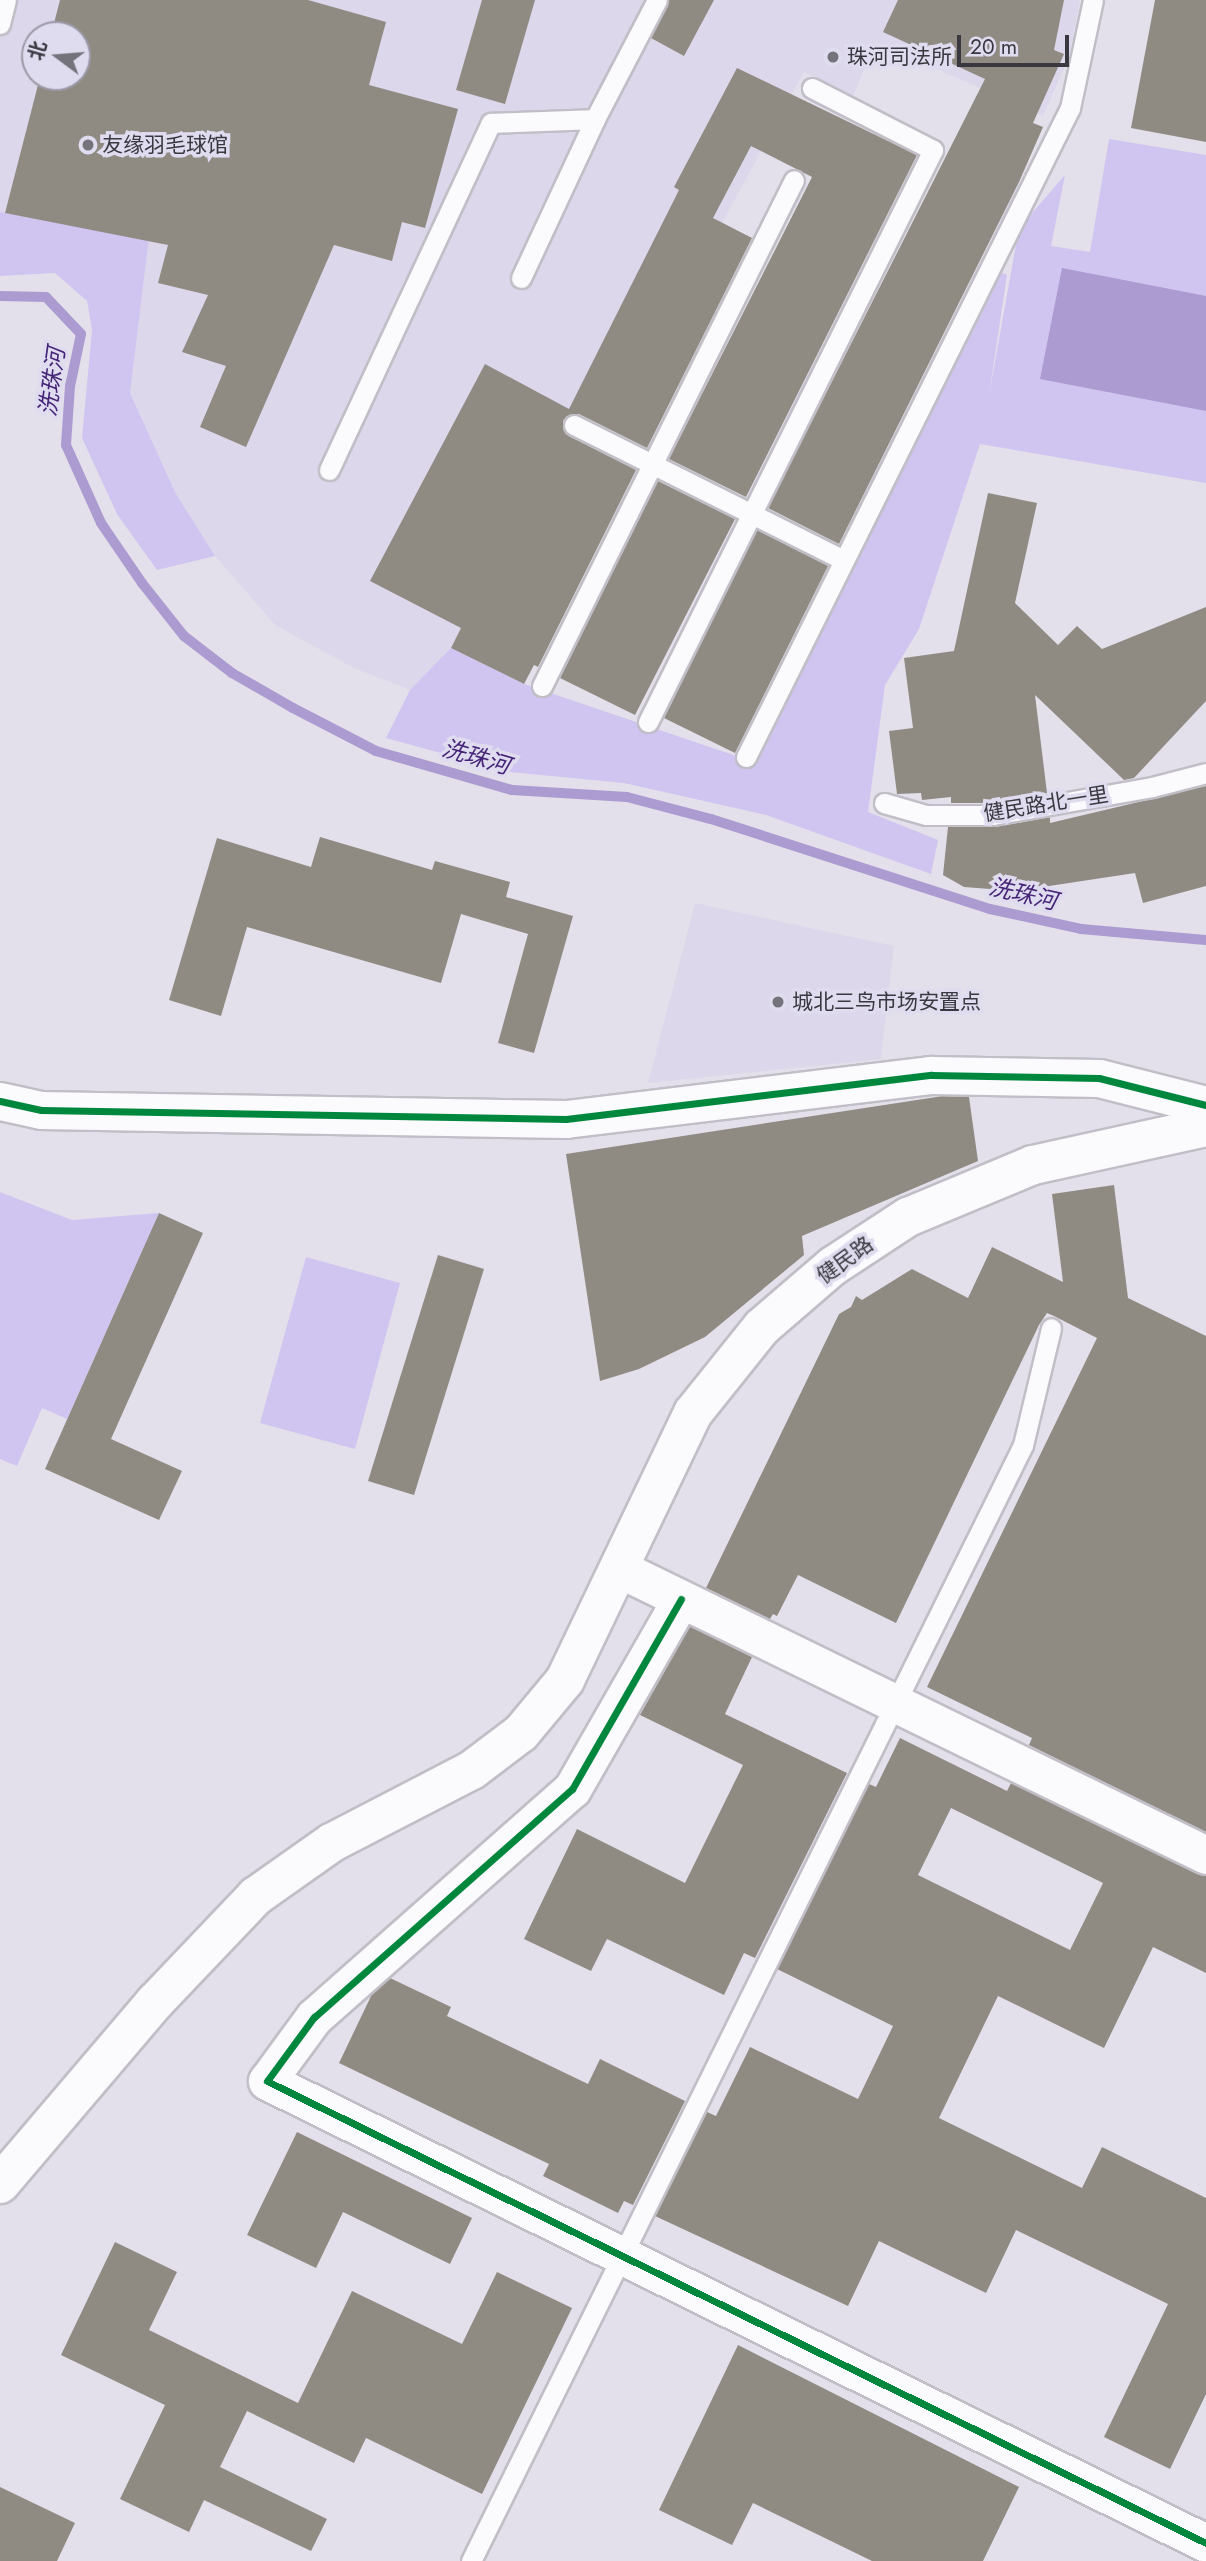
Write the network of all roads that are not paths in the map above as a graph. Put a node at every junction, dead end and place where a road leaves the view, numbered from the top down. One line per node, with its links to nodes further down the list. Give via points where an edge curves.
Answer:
1 (6, 0): 4 (lane)
2 (657, 0): 6 (lane)
3 (1093, 0): 13 (lane, via 1070,107)
4 (0, 24)
5 (812, 88): 12 (lane, via 933,150)
6 (595, 119): 8 (lane); 11 (lane, via 491,123)
7 (794, 180): 10 (lane)
8 (521, 278)
9 (574, 425): 10 (lane)
10 (652, 464): 12 (lane); 14 (lane)
11 (329, 470)
12 (752, 515): 13 (lane); 15 (lane)
13 (844, 560): 16 (lane)
14 (542, 686)
15 (648, 722)
16 (746, 757)
17 (1206, 773): 18 (lane, 健民路北一里, via 1152,788 993,815 926,815)
18 (884, 803)
19 (0, 1101): 20 (street, via 41,1110 566,1119 930,1075 1099,1078)
20 (1206, 1105)
21 (1206, 1127): 23 (street, 健民路, via 1033,1166 908,1217 833,1266 762,1327 693,1413)
22 (1051, 1328): 25 (lane, via 1023,1445)
23 (620, 1569): 24 (street); 27 (street, 健民路, via 565,1680 521,1733 472,1770 331,1843 256,1896 155,2002)
24 (681, 1599): 25 (street); 28 (street, via 572,1789 314,2017 267,2081)
25 (896, 1704): 26 (street); 28 (lane)
26 (1206, 1855)
27 (0, 2184)
28 (622, 2256): 29 (street); 30 (lane)
29 (1206, 2543)
30 (471, 2561)

